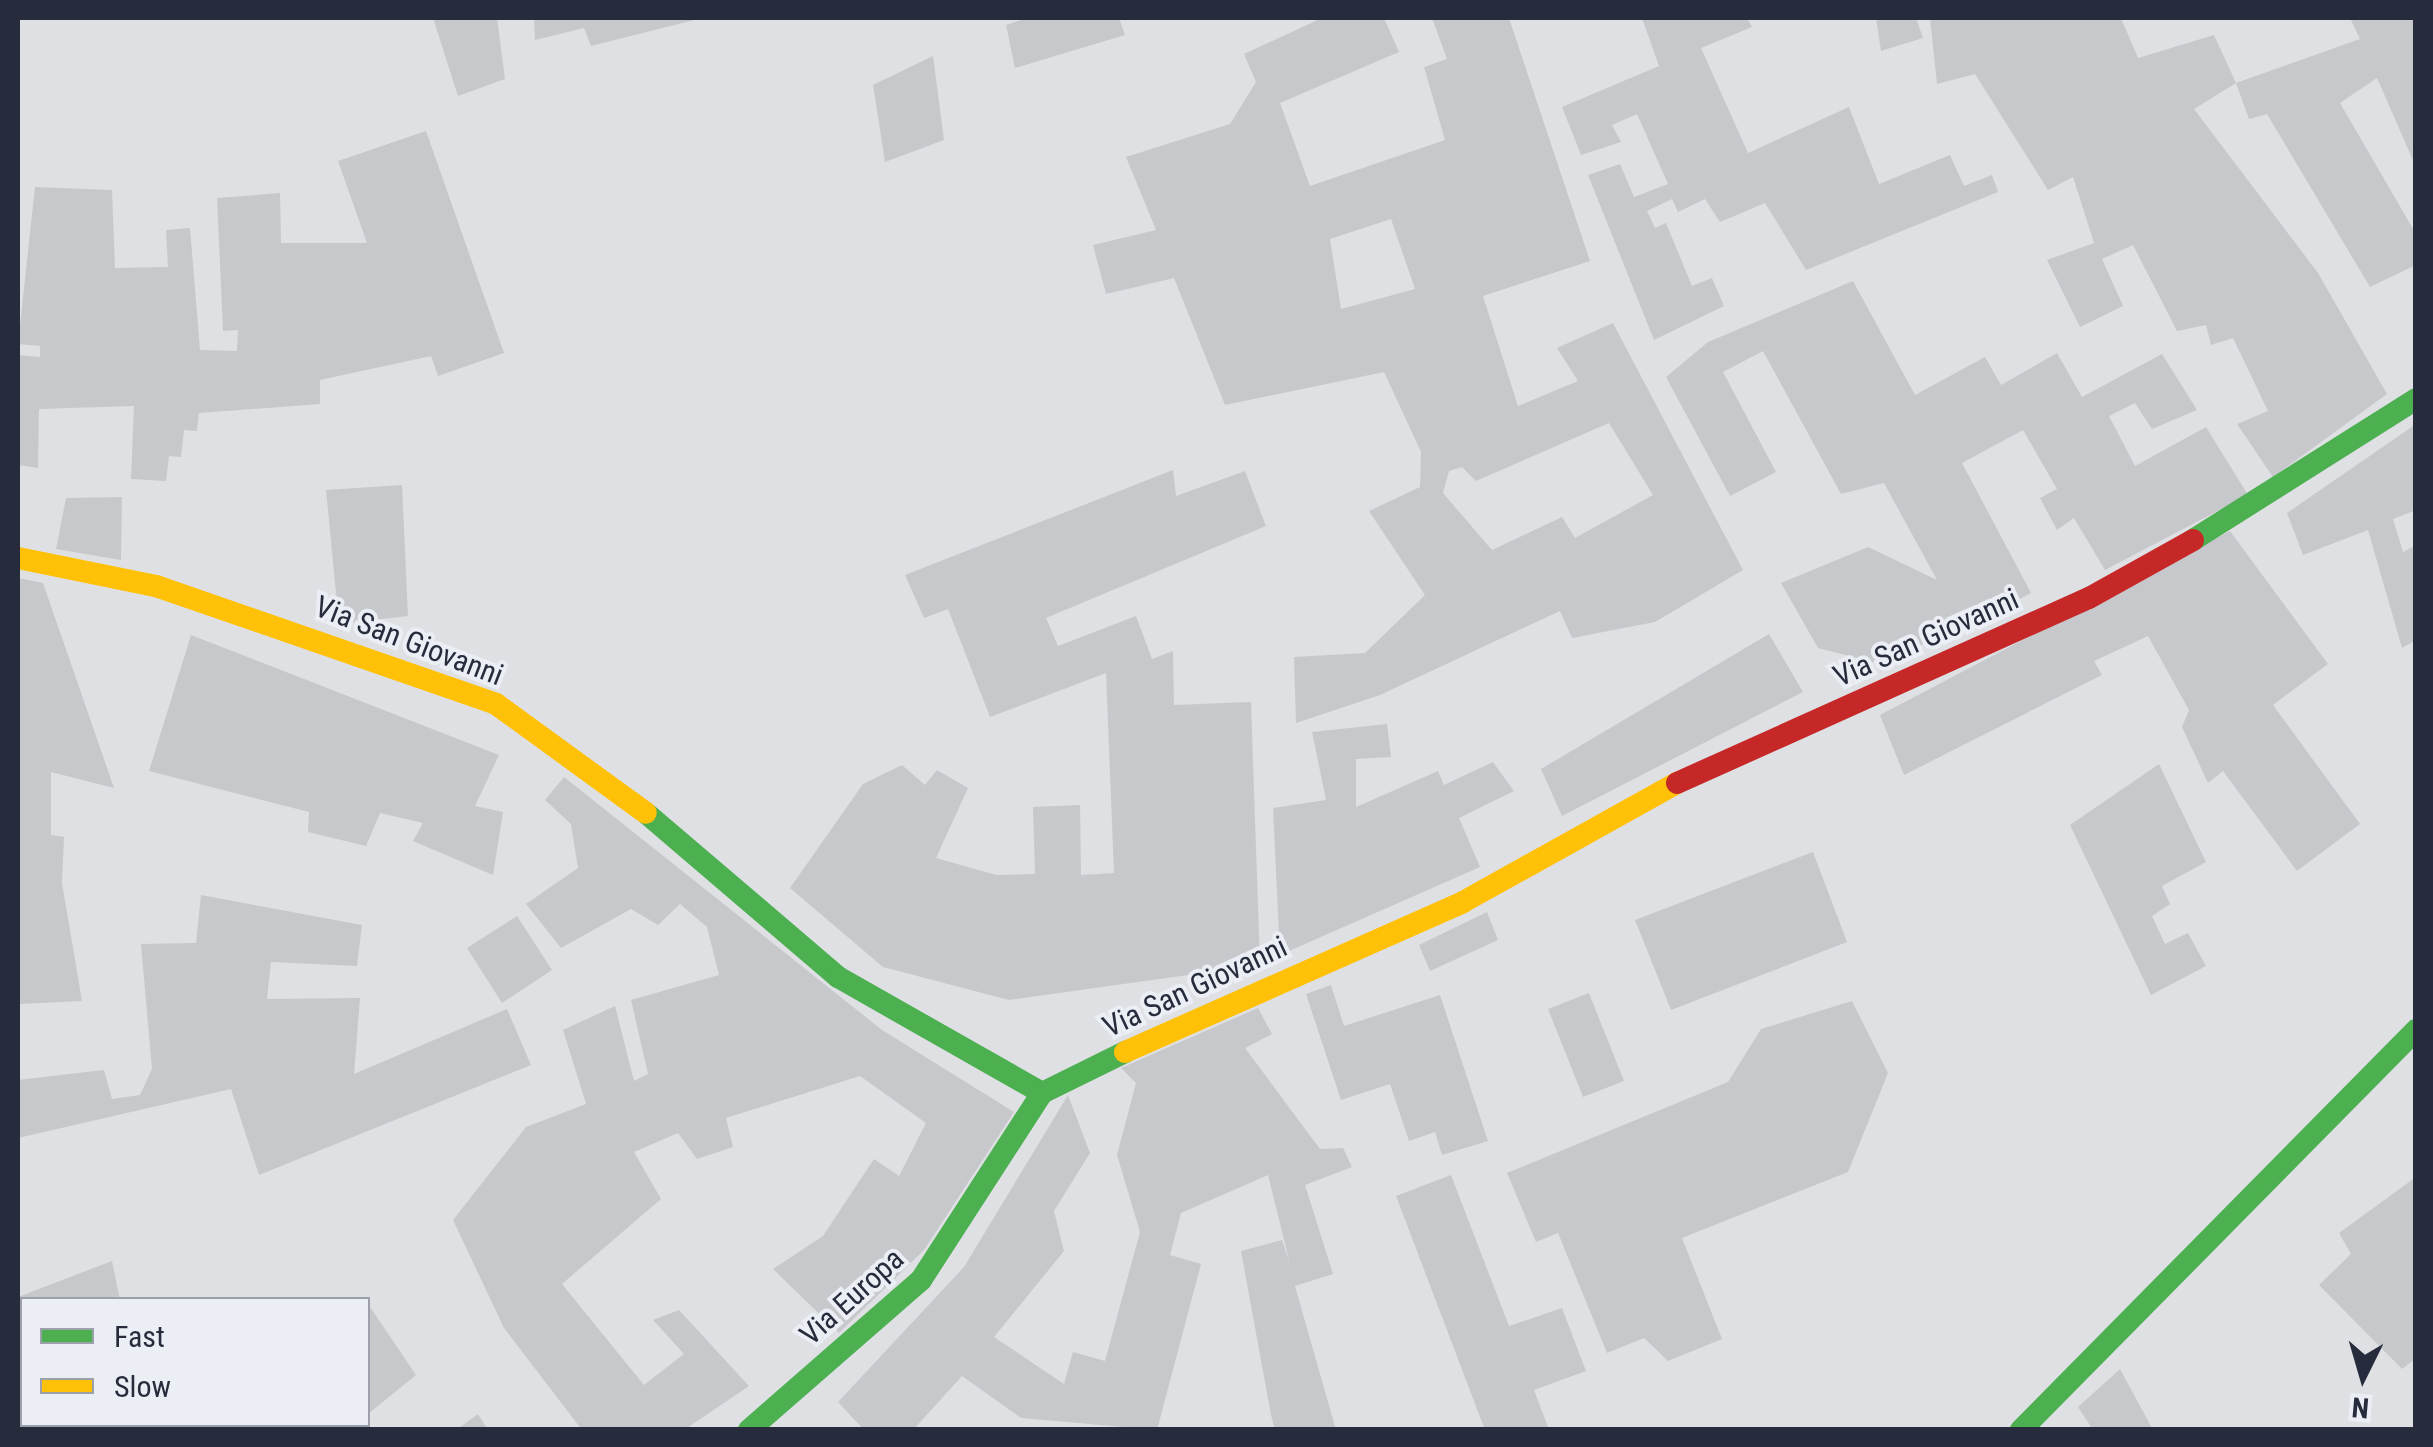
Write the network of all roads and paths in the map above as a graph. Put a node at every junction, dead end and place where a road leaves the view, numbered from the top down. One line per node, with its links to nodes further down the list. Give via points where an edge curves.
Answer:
1 (2416, 399): 4 (street, Via San Giovanni, via 2248,510 2089,598 1679,782 1463,902 1258,987)
2 (18, 558): 4 (street, Via San Giovanni, via 156,586 496,704 650,816 838,977)
3 (2416, 1030): 6 (street)
4 (1042, 1094): 5 (street, Via Europa, via 921,1280)
5 (749, 1430)
6 (2021, 1430)

